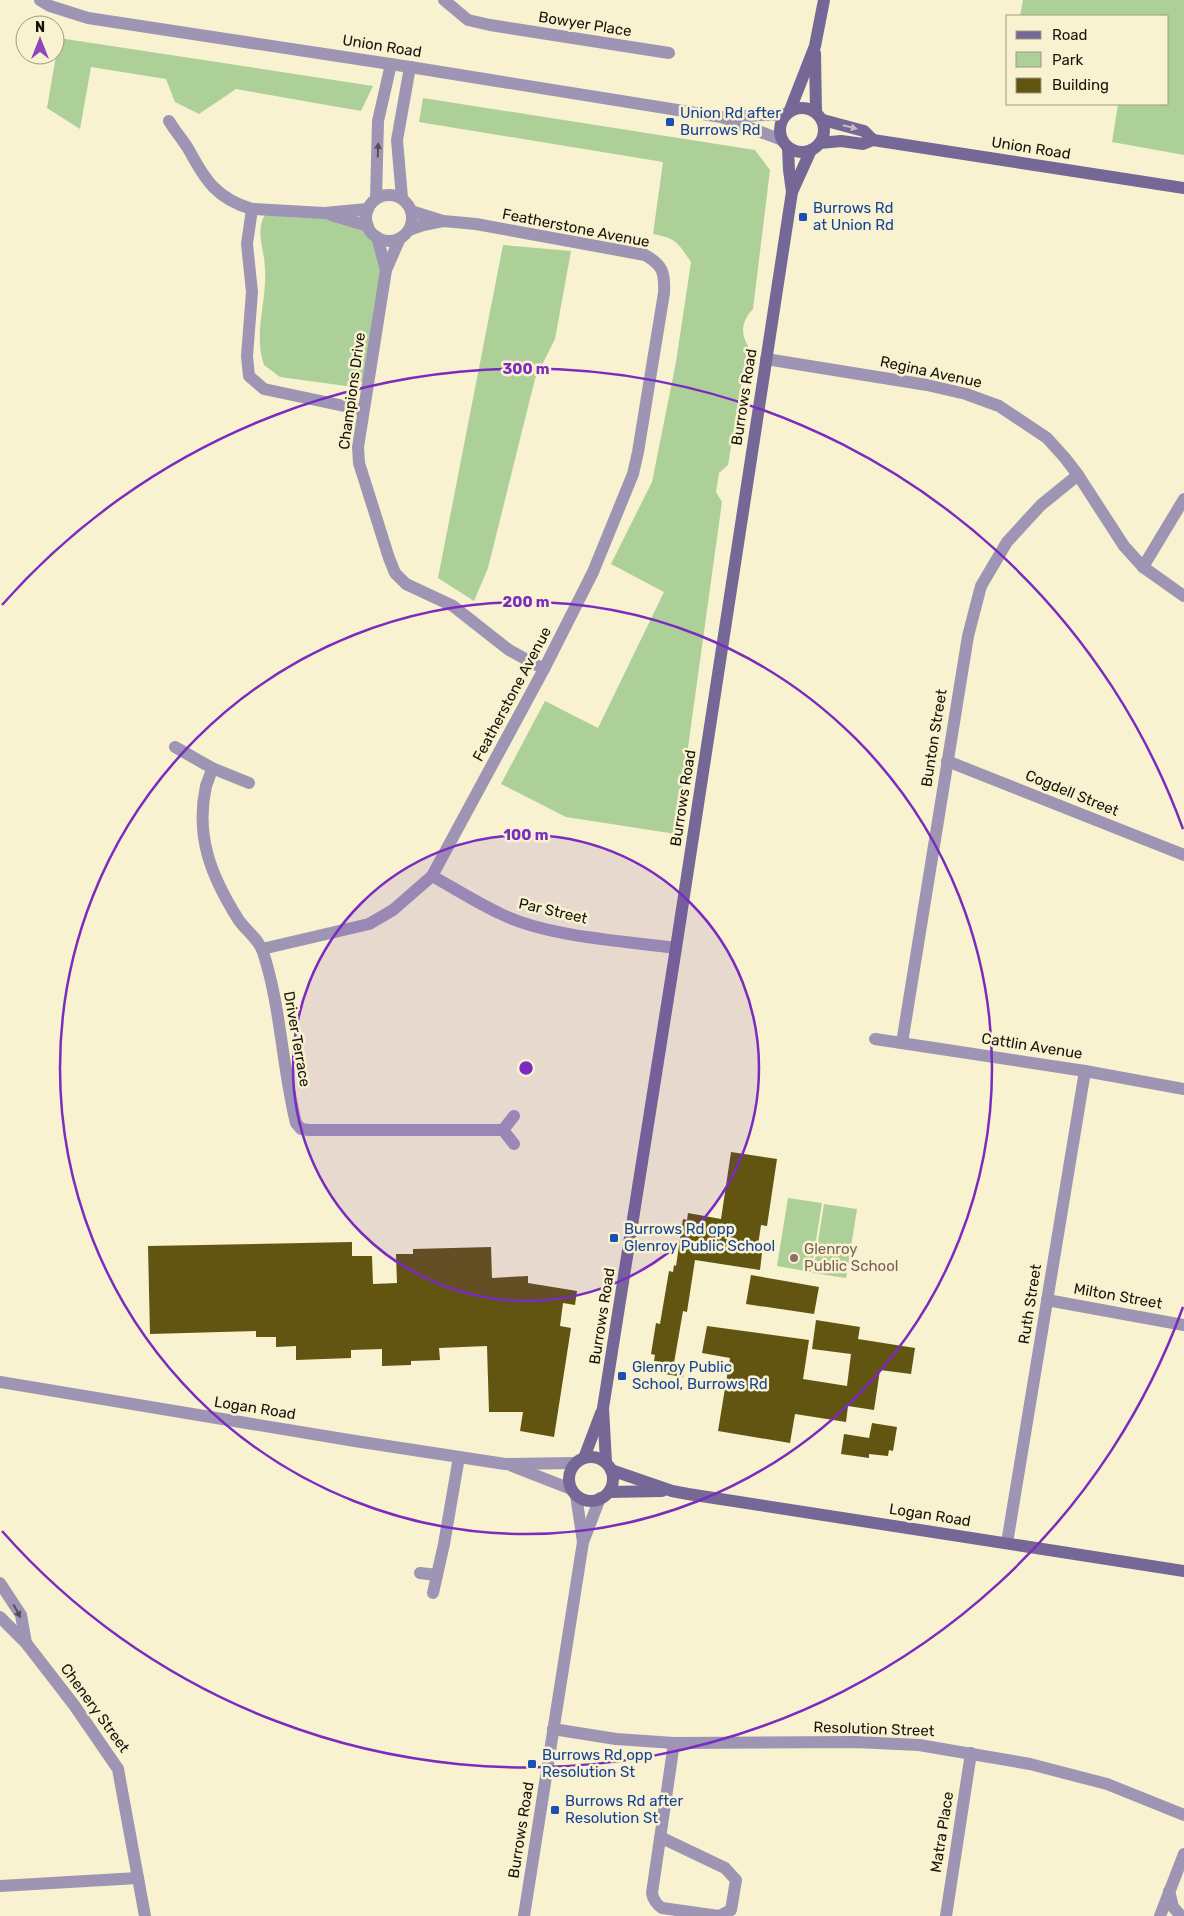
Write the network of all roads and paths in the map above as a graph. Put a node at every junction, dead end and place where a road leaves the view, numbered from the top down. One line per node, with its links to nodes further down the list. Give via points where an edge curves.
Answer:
1 (40, 0): 6 (street, Union Road, via 88,18)
2 (444, 0): 5 (street, Bowyer Place, via 468,20)
3 (824, 0): 4 (main road)
4 (815, 46): 8 (main road); 9 (main road)
5 (669, 53)
6 (391, 64): 7 (street, Union Road); 18 (street, one-way to 6, via 378,121)
7 (410, 67): 10 (street, Union Road); 17 (street, via 397,140)
8 (788, 112): 9 (main road, via 804,107); 10 (street, Union Road); 13 (main road, via 780,126)
9 (820, 116): 12 (main road, Union Road, one-way to 12, via 864,131); 14 (main road, via 825,130)
10 (721, 117): 13 (street, Union Road)
11 (169, 121): 19 (street, via 203,177 216,191)
12 (873, 140): 14 (main road, Union Road, via 863,144 841,141); 15 (main road, Union Road)
13 (785, 144): 14 (main road, via 799,152); 16 (main road, Burrows Road)
14 (816, 147): 16 (main road, Burrows Road)
15 (1184, 188)
16 (792, 192): 27 (main road, Burrows Road)
17 (402, 198): 18 (street, via 389,195); 20 (street)
18 (372, 204): 21 (street); 23 (street)
19 (252, 209): 21 (street); 28 (street, via 247,244 252,292 247,356 249,376 264,389)
20 (411, 211): 22 (street, Featherstone Avenue); 24 (street, via 412,224)
21 (324, 213): 23 (street)
22 (443, 221): 24 (street, Featherstone Avenue, via 423,225); 33 (street, Featherstone Avenue, via 476,224 645,255 655,261 665,276 633,474 592,572)
23 (368, 226): 25 (street)
24 (405, 234): 25 (street, via 384,240); 26 (street, Champions Drive)
25 (377, 237): 26 (street, Champions Drive)
26 (386, 270): 28 (street, Champions Drive)
27 (766, 359): 29 (street, Regina Avenue, via 928,385 1000,406 1047,438); 40 (main road, Burrows Road)
28 (363, 410): 33 (street, Champions Drive, via 359,463 395,573 406,584 453,606 509,650)
29 (1078, 475): 31 (street, Regina Avenue, via 1119,538); 35 (street, Bunton Street, via 1041,505 1007,542 981,586 968,636)
30 (1184, 499): 31 (street)
31 (1143, 567): 32 (street, Regina Avenue)
32 (1184, 596)
33 (544, 669): 39 (street, Featherstone Avenue)
34 (176, 747): 36 (street)
35 (947, 761): 38 (street, Cogdell Street); 43 (street, Bunton Street)
36 (212, 768): 37 (street); 41 (street, Driver Terrace, via 202,811 203,839 210,866 239,920)
37 (249, 783)
38 (1184, 855)
39 (432, 876): 40 (street, Par Street, via 500,914 534,926 569,934); 41 (street, Featherstone Avenue, via 393,910 369,924)
40 (676, 948): 52 (main road, Burrows Road)
41 (262, 949): 47 (street, Driver Terrace, via 277,1012 294,1117 301,1129)
42 (875, 1039): 43 (street, Cattlin Avenue)
43 (902, 1043): 44 (street, Cattlin Avenue)
44 (1085, 1071): 45 (street, Cattlin Avenue); 49 (street, Ruth Street)
45 (1184, 1089)
46 (514, 1116): 47 (street)
47 (503, 1130): 48 (street)
48 (514, 1144)
49 (1047, 1300): 50 (street, Milton Street); 61 (street, Ruth Street)
50 (1184, 1325)
51 (0, 1382): 53 (street, Logan Road)
52 (603, 1408): 54 (main road, Burrows Road); 56 (main road, Burrows Road)
53 (459, 1457): 55 (street, Logan Road); 64 (street)
54 (579, 1460): 55 (street, Logan Road); 56 (main road, via 596,1457); 58 (main road, via 569,1476)
55 (505, 1464): 58 (street, Logan Road)
56 (609, 1466): 57 (main road, Logan Road); 59 (main road, via 613,1481)
57 (672, 1491): 59 (main road, Logan Road); 61 (main road, Logan Road)
58 (574, 1492): 59 (main road, via 588,1500); 60 (street, Burrows Road)
59 (605, 1495): 60 (street, Burrows Road)
60 (583, 1542): 69 (street, Burrows Road)
61 (1007, 1543): 62 (main road, Logan Road)
62 (1184, 1571)
63 (420, 1573): 64 (street)
64 (437, 1575): 66 (street)
65 (0, 1583): 68 (street, Chenery Street, one-way to 68, via 21,1615)
66 (433, 1592)
67 (0, 1617): 68 (street, Chenery Street)
68 (26, 1643): 75 (street, Chenery Street, via 118,1768)
69 (553, 1729): 70 (street, Resolution Street, via 616,1739); 79 (street, Burrows Road)
70 (674, 1743): 71 (street, Resolution Street, via 856,1742 919,1745); 73 (street)
71 (971, 1753): 72 (street, Resolution Street, via 1107,1784); 80 (street, Matra Place)
72 (1184, 1815)
73 (660, 1837): 73 (street, via 652,1893 656,1905 720,1916 732,1910 736,1880 732,1874)
74 (1184, 1854): 77 (street)
75 (138, 1878): 76 (street); 78 (street, Chenery Street)
76 (0, 1886)
77 (1169, 1890): 81 (street); 82 (street, via 1173,1907)
78 (145, 1916)
79 (524, 1916)
80 (946, 1916)
81 (1160, 1916)
82 (1181, 1916)

